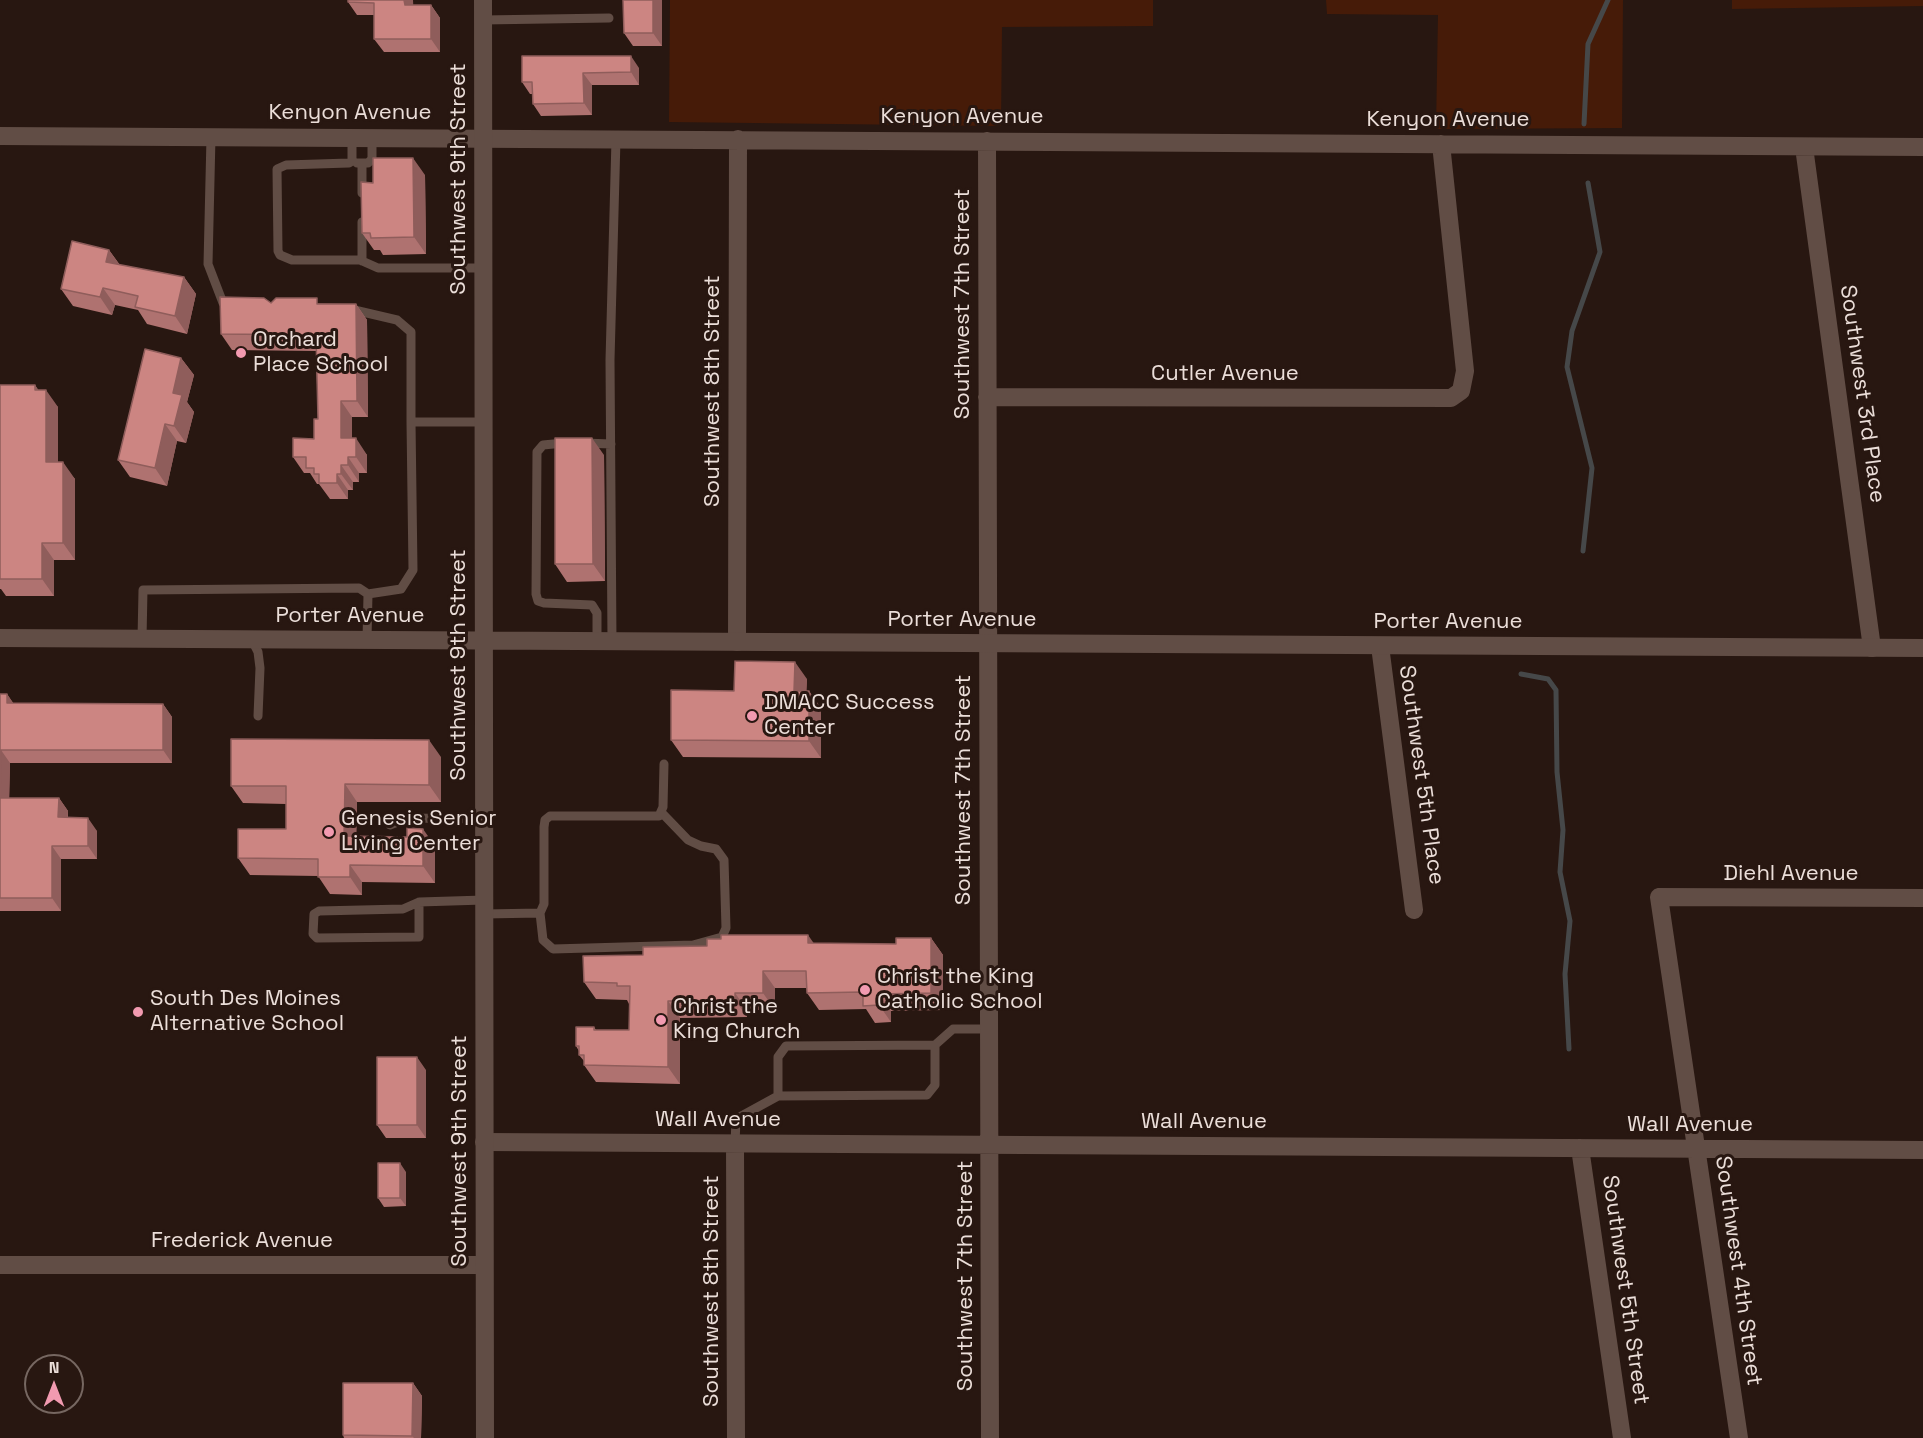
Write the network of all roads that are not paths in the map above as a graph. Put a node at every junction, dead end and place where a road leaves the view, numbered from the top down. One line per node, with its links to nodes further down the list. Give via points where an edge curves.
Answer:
1 (483, 0): 3 (street, Southwest 9th Street)
2 (609, 18): 3 (lane)
3 (483, 20): 8 (street, Southwest 9th Street)
4 (0, 136): 5 (street, Kenyon Avenue)
5 (211, 137): 6 (street, Kenyon Avenue); 19 (lane, via 208,264 223,303)
6 (352, 138): 7 (street, Kenyon Avenue); 15 (lane)
7 (372, 138): 8 (street, Kenyon Avenue); 16 (lane, via 372,159)
8 (483, 138): 9 (street, Kenyon Avenue); 18 (street, Southwest 9th Street)
9 (616, 139): 10 (street, Kenyon Avenue); 24 (lane)
10 (738, 140): 11 (street, Kenyon Avenue); 32 (street, Southwest 8th Street)
11 (987, 141): 12 (street, Kenyon Avenue); 21 (street, Southwest 7th Street)
12 (1441, 144): 13 (street, Kenyon Avenue); 21 (street, Cutler Avenue, via 1465,371 1461,392 1451,398)
13 (1804, 147): 14 (street, Kenyon Avenue); 35 (street, Southwest 3rd Place)
14 (1923, 147)
15 (352, 161): 16 (lane); 17 (lane, via 286,165 277,169 278,251 292,260)
16 (362, 164): 17 (lane)
17 (362, 261): 18 (lane, via 378,268)
18 (483, 268): 23 (street, Southwest 9th Street)
19 (244, 307)
20 (344, 308): 22 (lane, via 398,321 411,332)
21 (987, 397): 33 (street, Southwest 7th Street)
22 (411, 422): 23 (lane); 25 (lane, via 413,570 401,589)
23 (483, 422): 30 (street, Southwest 9th Street)
24 (611, 444): 31 (lane); 31 (lane, via 549,443 537,452 538,601 592,605)
25 (368, 594): 27 (lane, via 359,588 143,590); 29 (lane)
26 (0, 638): 27 (street, Porter Avenue)
27 (142, 639): 28 (street, Porter Avenue)
28 (252, 640): 29 (street, Porter Avenue); 37 (lane, via 260,668)
29 (367, 640): 30 (street, Porter Avenue)
30 (483, 641): 31 (street, Porter Avenue); 40 (street, Southwest 9th Street)
31 (605, 642): 32 (street, Porter Avenue)
32 (737, 642): 33 (street, Porter Avenue)
33 (987, 644): 34 (street, Porter Avenue); 48 (street, Southwest 7th Street)
34 (1380, 646): 35 (street, Porter Avenue); 46 (street, Southwest 5th Place)
35 (1872, 648): 36 (street, Porter Avenue)
36 (1923, 648)
37 (258, 716)
38 (664, 764): 39 (lane)
39 (662, 813): 47 (lane, via 653,817 550,816 545,820 544,904); 47 (lane, via 688,840 716,849 724,860 726,928 722,937 693,945 553,949 543,940)
40 (484, 819): 41 (lane, via 408,818); 45 (street, Southwest 9th Street)
41 (390, 825)
42 (1659, 897): 43 (street, Diehl Avenue); 55 (street, Southwest 4th Street)
43 (1923, 898)
44 (418, 902): 44 (lane, via 403,909 318,911 314,914 313,934 318,938 418,937); 45 (lane)
45 (484, 907): 47 (lane); 51 (street, Southwest 9th Street)
46 (1414, 910)
47 (540, 913)
48 (989, 1029): 49 (lane, via 953,1029); 53 (street, Southwest 7th Street)
49 (935, 1045): 50 (lane, via 786,1046 778,1057); 50 (lane, via 935,1085 927,1095)
50 (778, 1096): 52 (lane, via 736,1119)
51 (484, 1142): 52 (street, Wall Avenue); 57 (street, Southwest 9th Street)
52 (735, 1144): 53 (street, Wall Avenue); 60 (street, Southwest 8th Street)
53 (989, 1145): 54 (street, Wall Avenue); 61 (street, Southwest 7th Street)
54 (1580, 1148): 55 (street, Wall Avenue); 62 (street, Southwest 5th Street)
55 (1696, 1149): 56 (street, Wall Avenue); 63 (street, Southwest 4th Street)
56 (1923, 1150)
57 (484, 1264): 58 (street, Frederick Avenue); 59 (street, Southwest 9th Street)
58 (0, 1265)
59 (485, 1438)
60 (736, 1438)
61 (990, 1438)
62 (1623, 1438)
63 (1739, 1438)

